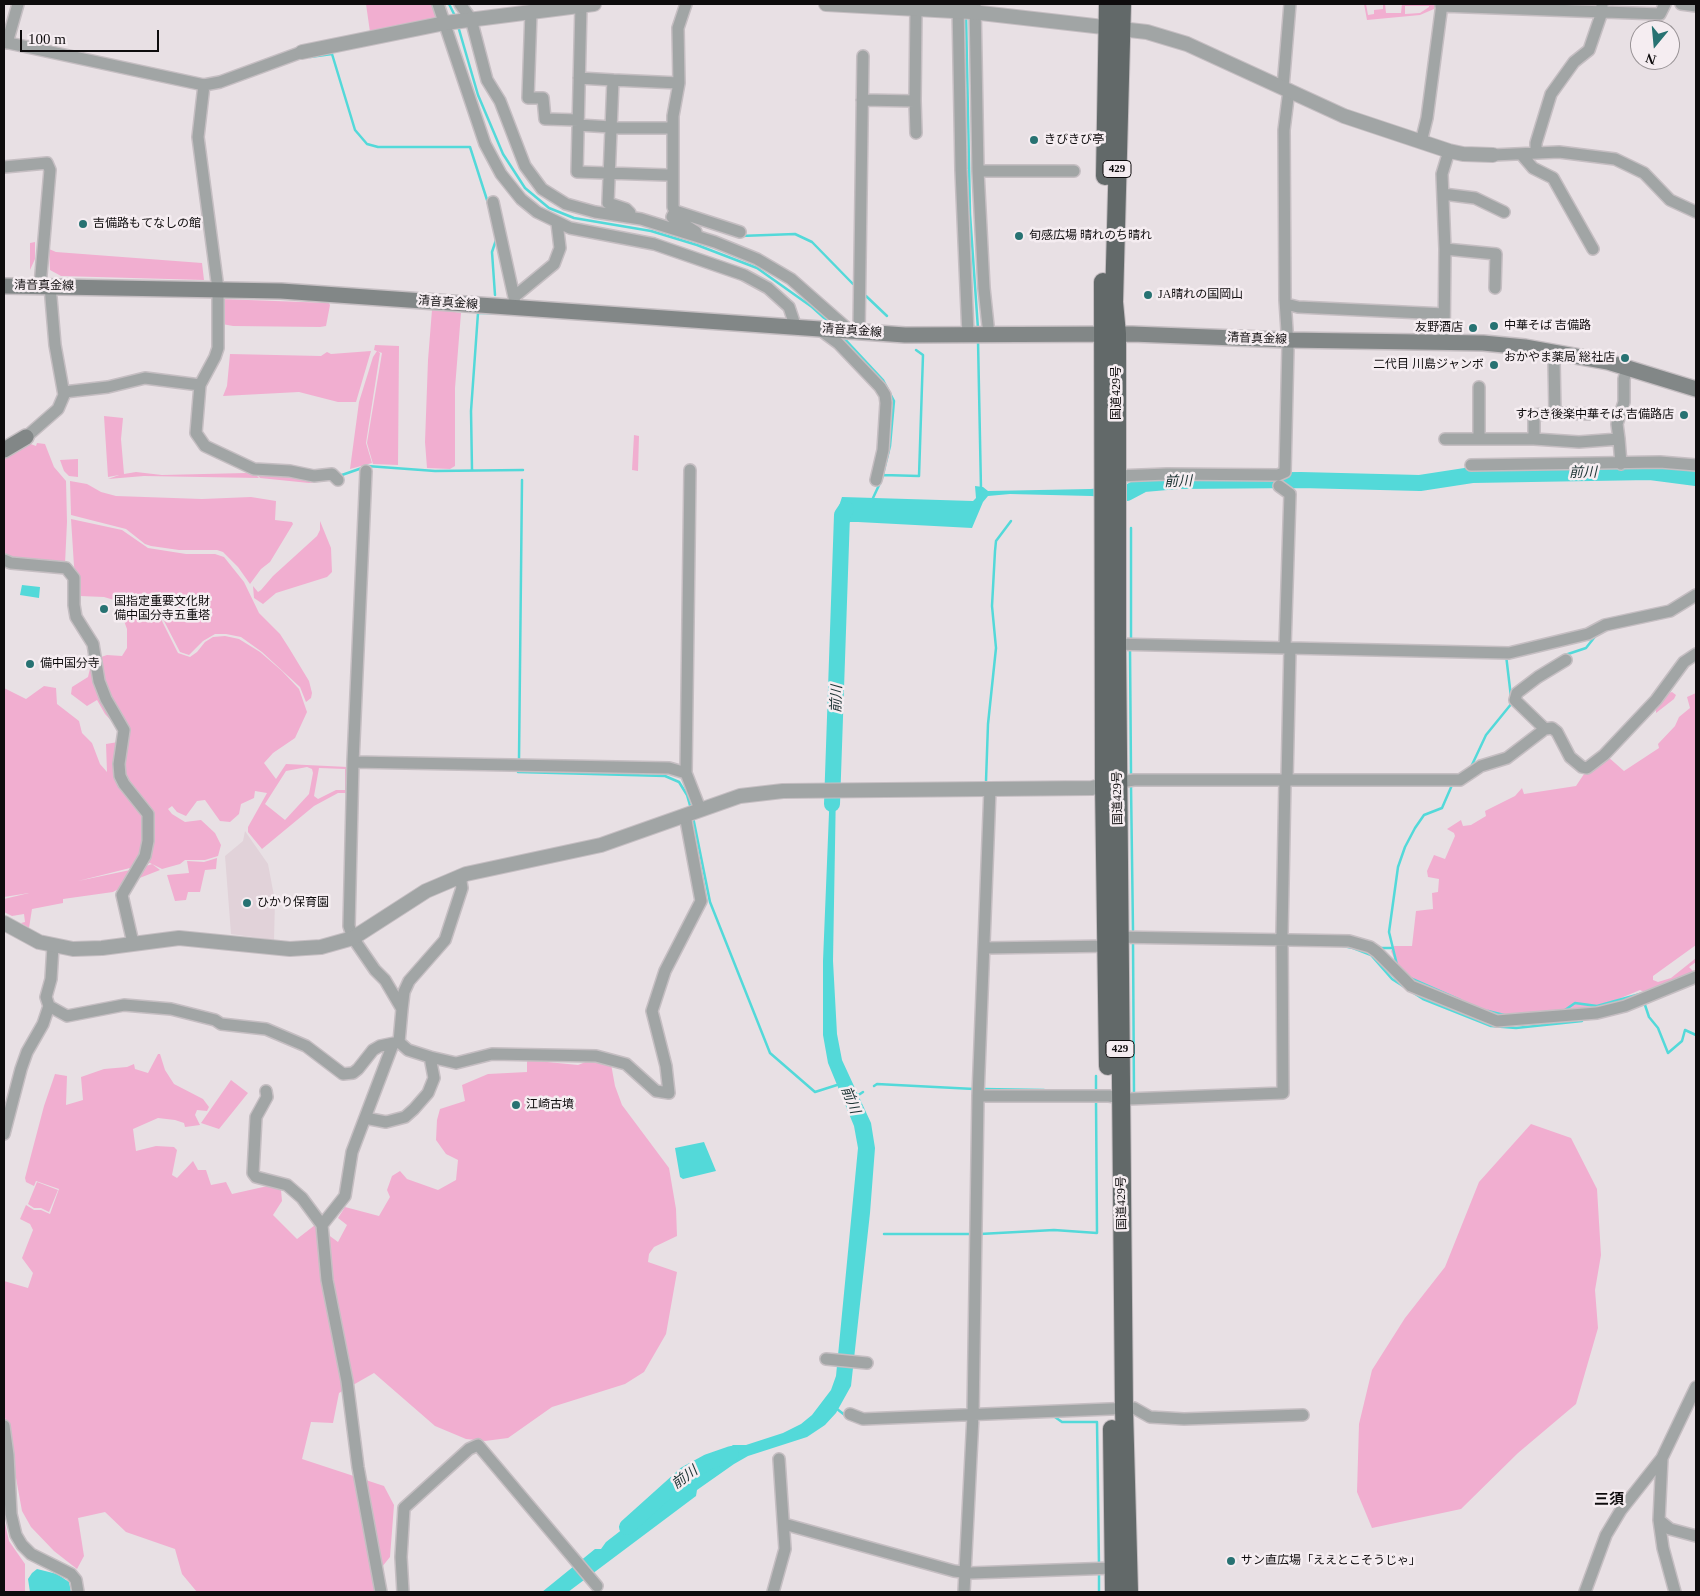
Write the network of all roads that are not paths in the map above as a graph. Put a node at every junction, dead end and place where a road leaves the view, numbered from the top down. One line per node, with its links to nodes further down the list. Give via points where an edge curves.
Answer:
1 (18, 4): 20 (street)
2 (438, 4): 18 (street)
3 (460, 4): 18 (street)
4 (686, 4): 25 (street, via 678,28)
5 (826, 4): 15 (street)
6 (1108, 4): 19 (highway, 国道429号 / 429)
7 (1122, 4): 19 (highway, 国道429号 / 429)
8 (1290, 4): 27 (street)
9 (1666, 4): 14 (street, via 1660,14)
10 (1680, 4): 13 (street)
11 (588, 5): 17 (street); 23 (street)
12 (1441, 5): 14 (street); 34 (street)
13 (1696, 6)
14 (1602, 8): 36 (street, via 1589,50 1574,62 1550,94)
15 (916, 9): 16 (street); 29 (street)
16 (966, 9): 19 (street); 40 (street); 67 (street)
17 (531, 12): 18 (street); 30 (street, via 528,98 543,98 545,119)
18 (466, 18): 21 (street); 49 (street, via 487,80 500,101 533,179 552,198 566,204); 50 (street, via 471,108 492,160 521,200)
19 (1115, 28): 27 (street, via 1181,41); 66 (highway, 国道429号 / 429)
20 (5, 42): 26 (street)
21 (302, 52): 26 (street)
22 (863, 56): 28 (street)
23 (579, 78): 24 (street); 30 (street)
24 (613, 80): 25 (street); 31 (street)
25 (677, 83): 48 (street, via 673,116)
26 (204, 85): 59 (street, via 198,137)
27 (1286, 89): 34 (street, via 1344,116); 61 (street)
28 (862, 100): 29 (street); 65 (street)
29 (915, 100): 33 (street)
30 (578, 123): 31 (street); 42 (street, via 577,172)
31 (611, 127): 32 (street); 42 (street)
32 (667, 128)
33 (916, 133)
34 (1421, 142): 35 (street)
35 (1449, 151): 38 (street); 44 (street, via 1442,174)
36 (1536, 152): 37 (street); 47 (street, via 1588,154 1622,161 1644,173 1670,200)
37 (1521, 154): 38 (street); 54 (street, via 1533,168 1553,178)
38 (1493, 155)
39 (4, 167): 57 (street, via 47,163 50,170)
40 (978, 171): 41 (street); 67 (street, via 984,288)
41 (1074, 172)
42 (609, 174): 43 (street); 49 (street, via 608,203 626,209)
43 (667, 175)
44 (1443, 194): 46 (street, via 1475,198); 53 (street)
45 (492, 202): 60 (street)
46 (1504, 212)
47 (1696, 212)
48 (674, 213): 51 (street); 52 (street, via 672,217 694,230)
49 (630, 217): 52 (street)
50 (558, 223): 55 (street, via 587,232); 60 (street, via 560,248 554,264)
51 (740, 232)
52 (700, 238): 55 (street)
53 (1445, 249): 58 (street, via 1496,254); 62 (street)
54 (1593, 249)
55 (711, 252): 63 (street, via 768,288 789,307); 65 (street, via 757,259 780,271)
56 (4, 286): 57 (main road, 清音真金線)
57 (45, 286): 59 (main road, 清音真金線); 75 (street)
58 (1495, 288)
59 (218, 289): 60 (main road, 清音真金線); 72 (street, via 218,348)
60 (514, 302): 63 (main road, 清音真金線)
61 (1286, 304): 62 (street); 68 (street)
62 (1444, 314): 69 (street)
63 (796, 328): 64 (main road, 清音真金線)
64 (820, 329): 65 (main road, 清音真金線); 91 (street, via 838,343 884,395 883,450)
65 (851, 331): 67 (main road, 清音真金線)
66 (1109, 334): 67 (main road, 清音真金線); 68 (main road, 清音真金線); 90 (highway, 国道429号 / 429)
67 (978, 335)
68 (1287, 340): 69 (main road, 清音真金線); 90 (street, via 1286,472 1278,475 1167,474)
69 (1444, 341): 70 (main road, 清音真金線, via 1491,343)
70 (1556, 352): 71 (main road, 清音真金線); 76 (street)
71 (1627, 368): 74 (main road, 清音真金線); 82 (street, via 1624,402 1617,424)
72 (197, 384): 75 (street, via 145,378 108,387); 89 (street, via 196,433 205,446 254,469)
73 (1478, 386): 80 (street)
74 (1696, 389)
75 (64, 392): 78 (street, via 58,409)
76 (1555, 413): 77 (street); 81 (street, via 1534,415)
77 (1593, 414)
78 (26, 437): 83 (main road)
79 (1445, 439): 80 (street)
80 (1478, 439): 81 (street)
81 (1534, 439): 82 (street, via 1580,442)
82 (1619, 439): 84 (street)
83 (4, 450)
84 (1621, 464): 85 (street); 86 (street, via 1660,462)
85 (1471, 465)
86 (1696, 465)
87 (690, 470): 101 (street)
88 (366, 471): 100 (street)
89 (336, 478)
90 (1112, 479): 95 (highway, 国道429号 / 429)
91 (876, 480)
92 (1279, 486): 96 (street, via 1290,494)
93 (4, 560): 111 (street, via 66,568 74,578 76,617 93,644 99,682 124,730 120,776 148,814 145,856 122,894)
94 (1696, 596): 96 (street, via 1670,611 1605,625 1588,634 1506,653)
95 (1111, 644): 96 (street); 103 (highway, 国道429号 / 429)
96 (1287, 647): 102 (street)
97 (1696, 654): 99 (street, via 1604,755 1587,768 1570,757 1557,732 1552,728)
98 (1566, 660): 99 (street, via 1517,693 1515,700)
99 (1545, 729): 102 (street, via 1507,758 1481,766 1460,780)
100 (353, 762): 101 (street, via 669,768); 108 (street, via 349,926)
101 (686, 773): 105 (street)
102 (1286, 780): 103 (street); 109 (street)
103 (1111, 784): 104 (street, via 1092,788); 110 (highway, 国道429号 / 429)
104 (990, 789): 105 (street, via 751,794); 113 (street)
105 (692, 812): 106 (street, via 600,845); 118 (street, via 701,901 665,971 652,1011 666,1066 669,1093 656,1091 626,1064 596,1056 492,1054 456,1063)
106 (460, 876): 108 (street, via 426,891); 116 (street, via 462,888 445,940 408,981)
107 (4, 923): 112 (street)
108 (353, 938): 111 (street, via 332,945 299,949 179,938); 116 (street, via 385,980)
109 (1282, 940): 110 (street); 114 (street, via 1349,941 1370,947 1411,986 1497,1021 1597,1013 1625,1006); 121 (street, via 1283,1093)
110 (1114, 941): 113 (street); 121 (highway, 国道429号 / 429)
111 (133, 944): 112 (street, via 89,949)
112 (53, 946): 115 (street, via 46,998)
113 (984, 948): 120 (street)
114 (1696, 977)
115 (49, 1006): 117 (street, via 67,1016 124,1005 171,1009 221,1024 266,1029 306,1046 344,1074 358,1070 373,1050); 123 (street, via 21,1069)
116 (402, 1010): 117 (street)
117 (396, 1043): 118 (street); 122 (street)
118 (430, 1057): 122 (street, via 434,1078 428,1093 414,1109 405,1117 386,1122)
119 (266, 1091): 124 (street, via 267,1096 256,1116 253,1173 256,1177 287,1186 302,1198)
120 (978, 1092): 121 (street); 131 (street)
121 (1105, 1097): 128 (highway, 国道429号 / 429)
122 (365, 1118): 124 (street, via 352,1152 344,1196)
123 (4, 1134)
124 (322, 1225): 142 (street, via 326,1280 347,1381 358,1467)
125 (827, 1359): 126 (street)
126 (866, 1363)
127 (1696, 1387): 133 (street)
128 (1118, 1409): 130 (street, via 1134,1408 1150,1417 1184,1419); 131 (street); 138 (highway, 国道429号 / 429); 147 (highway, 国道429号 / 429)
129 (850, 1414): 131 (street, via 863,1419)
130 (1304, 1415)
131 (973, 1417): 139 (street)
132 (4, 1426): 141 (street, via 11,1514 16,1535 31,1554 70,1574 76,1580)
133 (1662, 1458): 135 (street); 148 (street, via 1606,1535)
134 (778, 1459): 136 (street)
135 (1659, 1520): 137 (street, via 1670,1529); 149 (street)
136 (784, 1524): 139 (street); 144 (street, via 785,1549)
137 (1696, 1536)
138 (1104, 1568): 139 (street); 146 (highway, 国道429号 / 429)
139 (963, 1572): 145 (street)
140 (596, 1584): 143 (street, via 478,1444 404,1508)
141 (78, 1592)
142 (381, 1592)
143 (403, 1592)
144 (773, 1592)
145 (964, 1592)
146 (1114, 1592)
147 (1129, 1592)
148 (1585, 1592)
149 (1675, 1592)

